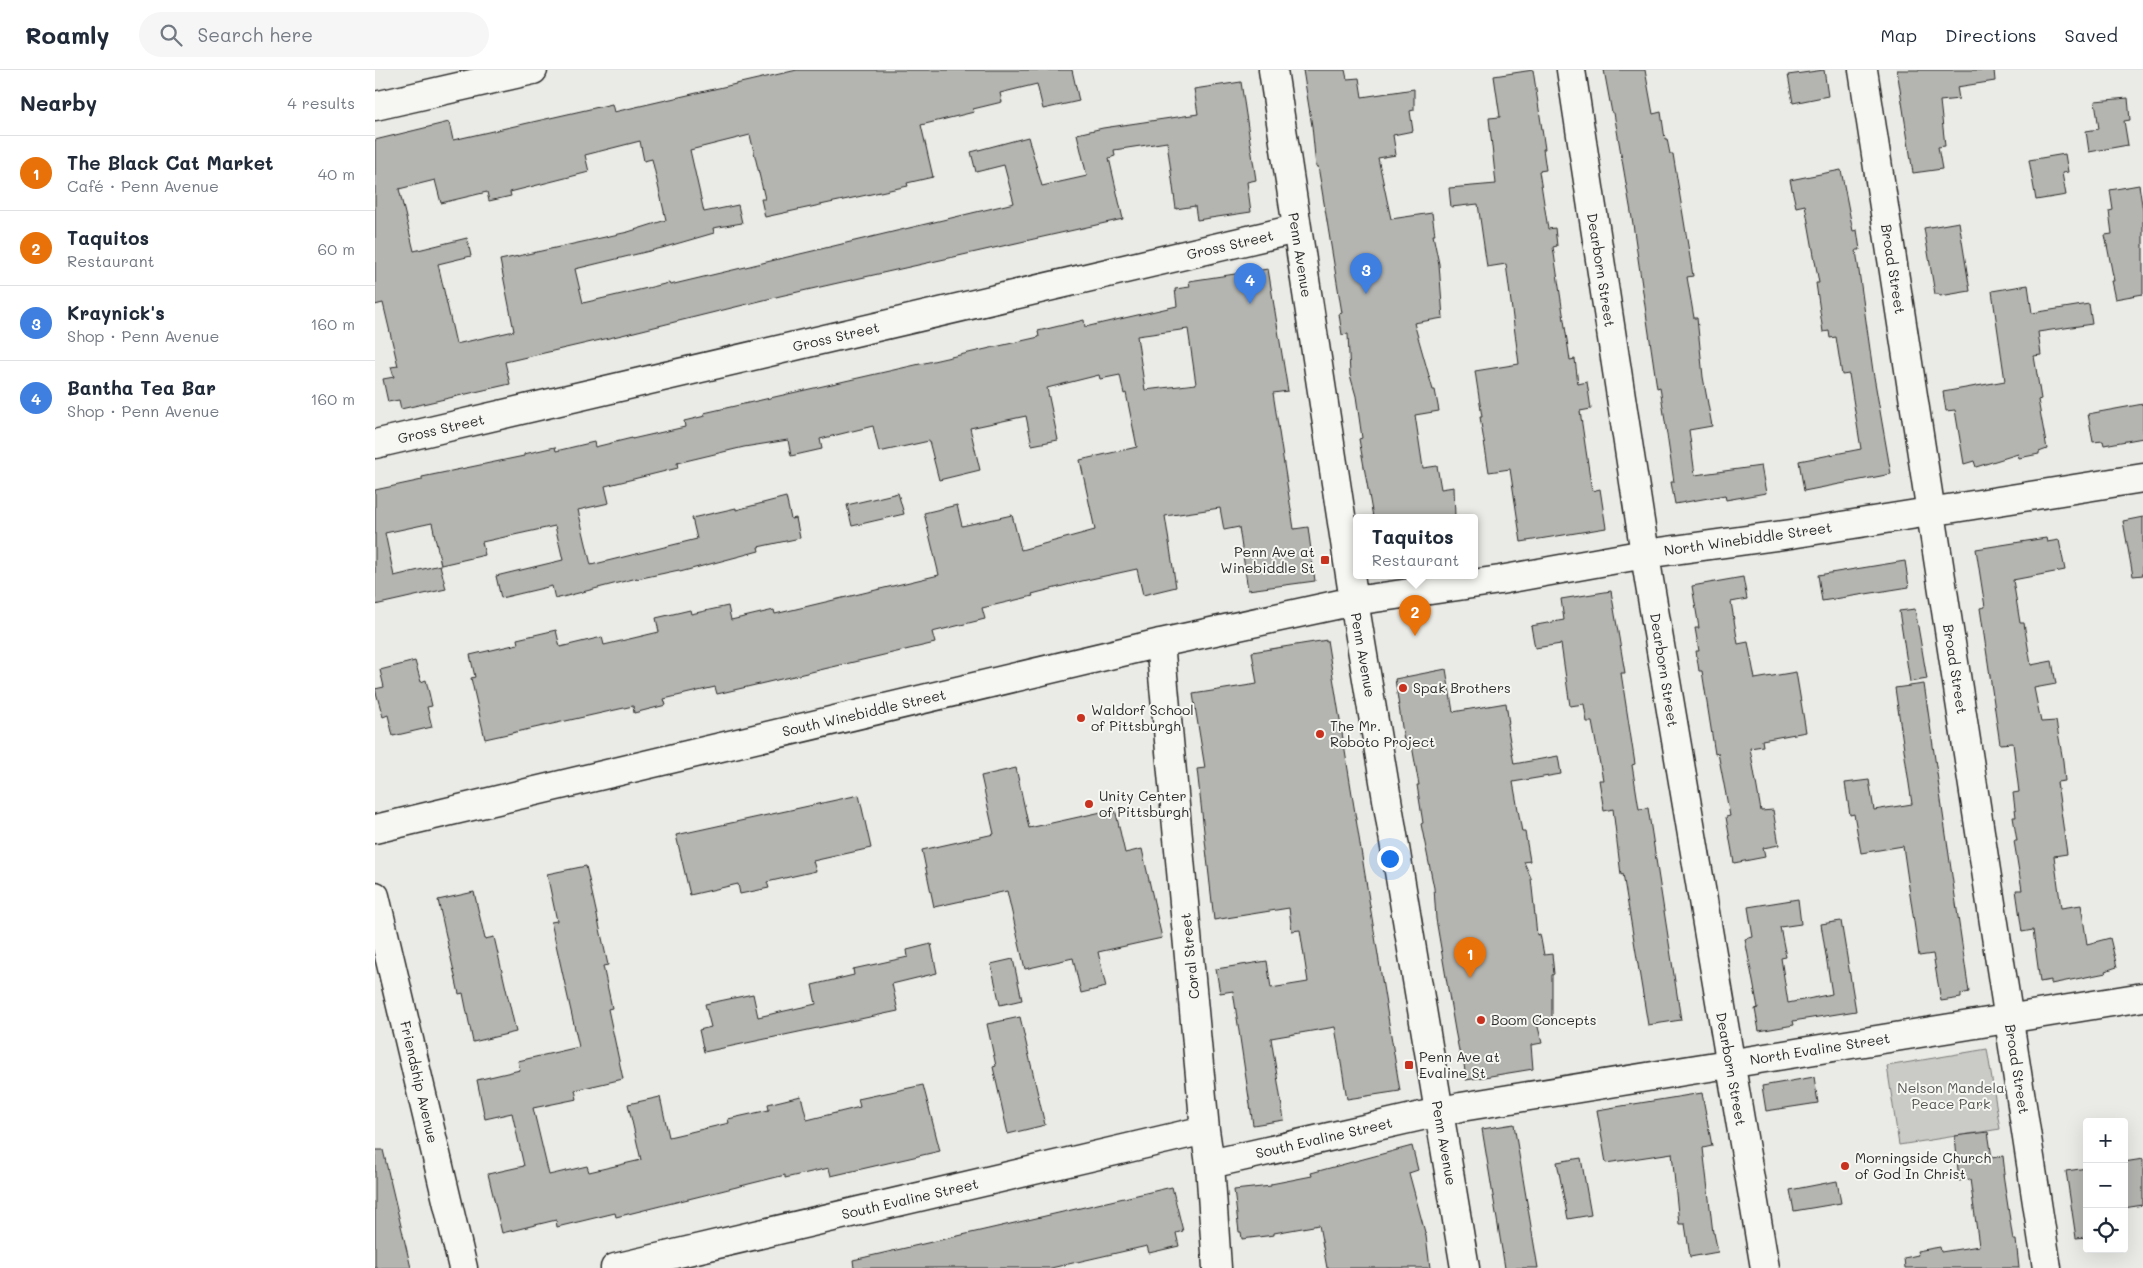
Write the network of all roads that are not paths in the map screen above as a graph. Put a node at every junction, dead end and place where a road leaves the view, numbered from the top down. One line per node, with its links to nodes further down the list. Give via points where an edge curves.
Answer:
1 (533, 70): 5 (street)
2 (1273, 70): 6 (street, Penn Avenue)
3 (1571, 70): 10 (street, Dearborn Street)
4 (1863, 70): 9 (street, Broad Street)
5 (375, 106)
6 (1296, 229): 7 (street, Gross Street); 11 (street, Penn Avenue)
7 (375, 444)
8 (2143, 478): 9 (street, North Winebiddle Street)
9 (1931, 511): 10 (street, North Winebiddle Street); 16 (street, Broad Street)
10 (1645, 554): 11 (street, North Winebiddle Street, via 1500,580); 17 (street, Dearborn Street)
11 (1354, 601): 12 (street, South Winebiddle Street); 18 (street, Penn Avenue)
12 (1160, 644): 13 (street, South Winebiddle Street); 19 (street, Coral Street)
13 (375, 829)
14 (375, 896): 21 (street, Friendship Avenue)
15 (2143, 997): 16 (street, North Evaline Street)
16 (2009, 1018): 17 (street, North Evaline Street); 26 (street, Broad Street)
17 (1730, 1063): 18 (street, North Evaline Street); 25 (street, Dearborn Street)
18 (1439, 1112): 20 (street, South Evaline Street); 24 (street, Penn Avenue)
19 (1205, 1130): 20 (street, Coral Street); 22 (street, South Evaline Street)
20 (1210, 1164): 23 (street, Coral Street)
21 (463, 1268)
22 (615, 1268)
23 (1217, 1268)
24 (1465, 1268)
25 (1765, 1268)
26 (2047, 1268)

